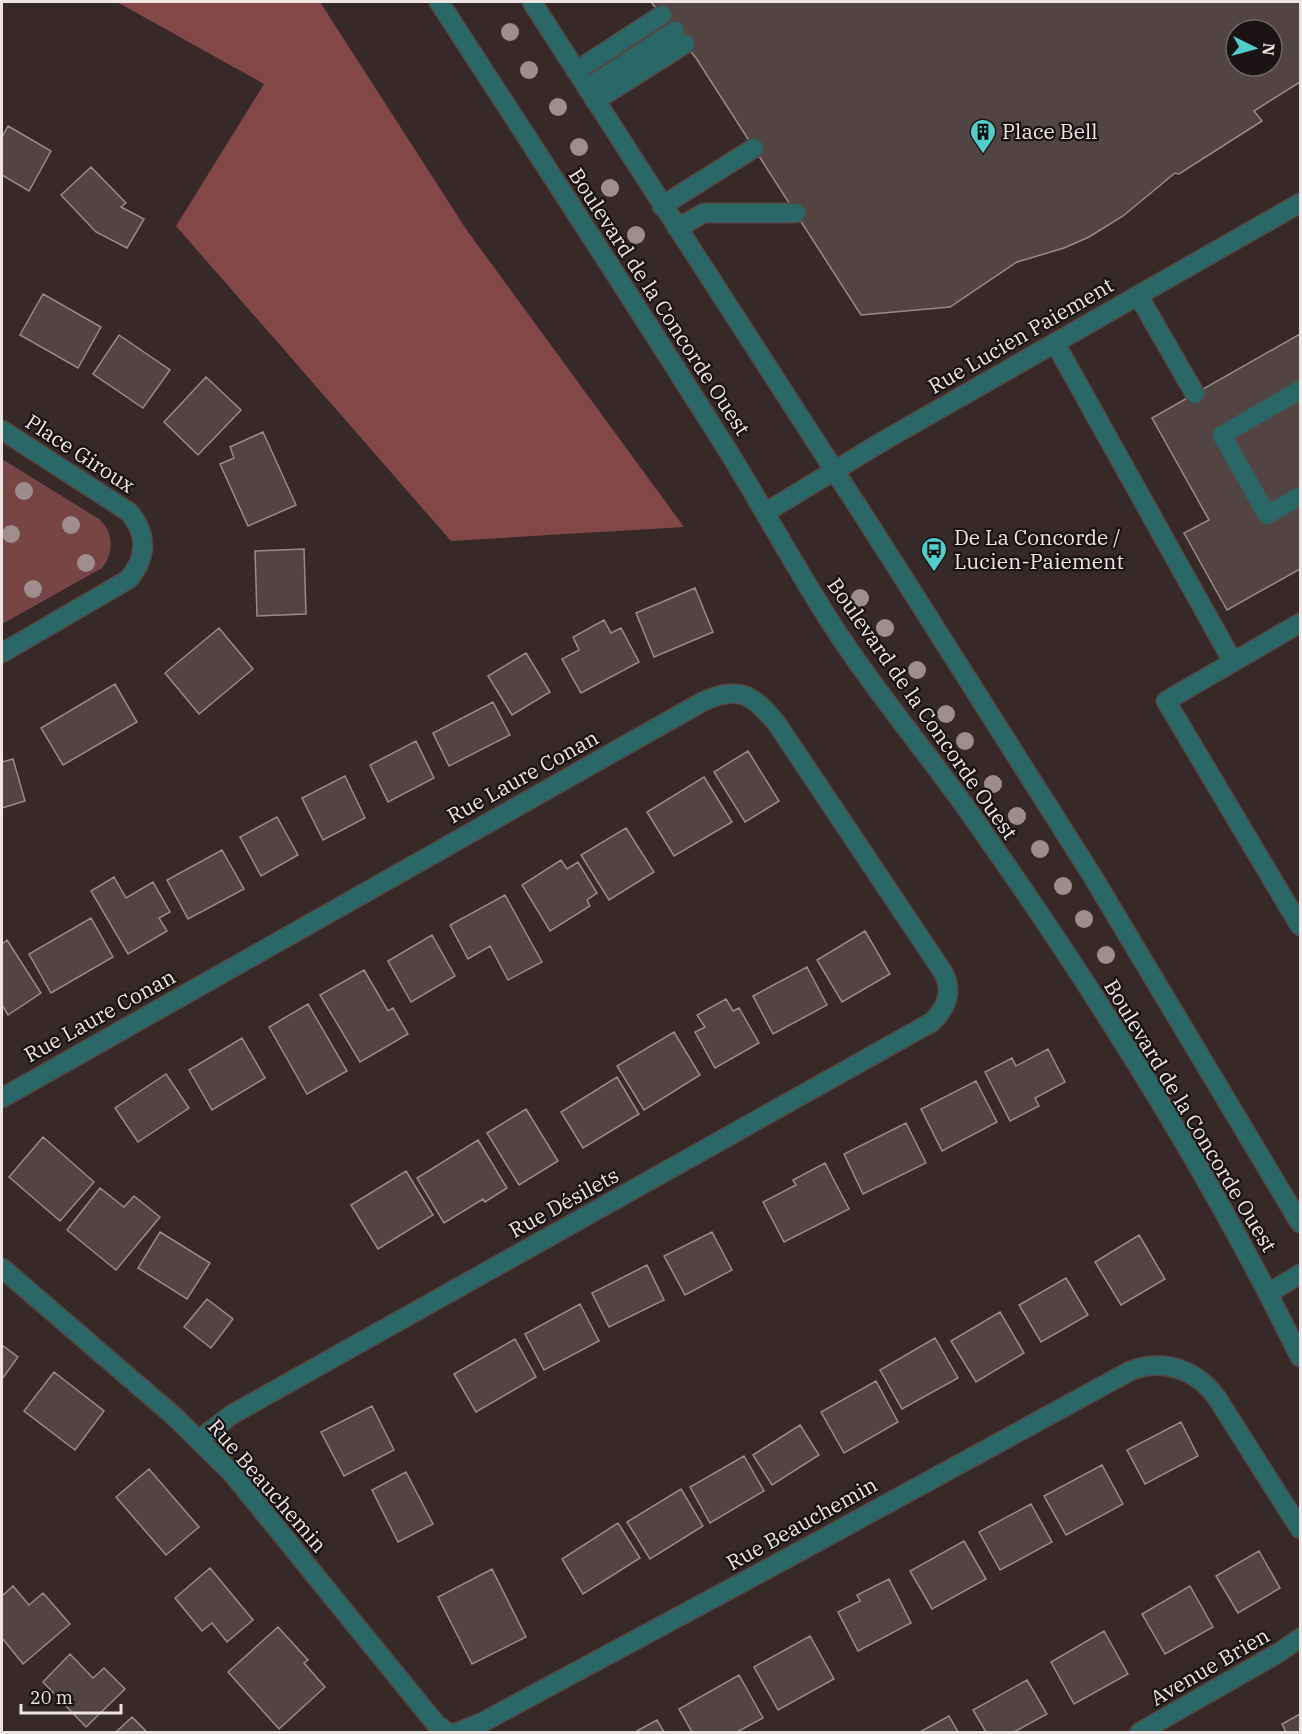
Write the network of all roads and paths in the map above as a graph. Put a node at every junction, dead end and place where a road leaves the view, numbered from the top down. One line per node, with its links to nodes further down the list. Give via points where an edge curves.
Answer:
1 (439, 2): 19 (street, Boulevard de la Concorde Ouest)
2 (532, 2): 5 (street, Boulevard de la Concorde Ouest)
3 (662, 15): 5 (street)
4 (680, 37): 6 (street)
5 (576, 71): 6 (street, Boulevard de la Concorde Ouest)
6 (591, 95): 9 (street, Boulevard de la Concorde Ouest)
7 (754, 148): 9 (street)
8 (1300, 203): 12 (street, Rue Lucien Paiement)
9 (662, 206): 11 (street, Boulevard de la Concorde Ouest)
10 (796, 213): 11 (street, via 704,213)
11 (677, 228): 17 (street, Boulevard de la Concorde Ouest)
12 (1138, 295): 13 (street, Rue Lucien Paiement); 15 (street)
13 (1055, 343): 17 (street, Rue Lucien Paiement); 22 (street)
14 (1300, 390): 18 (street, via 1222,435 1267,515)
15 (1195, 394)
16 (2, 430): 21 (street, Place Giroux, via 129,512 140,527 144,546 129,579)
17 (833, 471): 19 (street, Rue Lucien Paiement); 26 (street, Boulevard de la Concorde Ouest, via 1093,877)
18 (1300, 496)
19 (766, 512): 29 (street, Boulevard de la Concorde Ouest, via 849,651 974,818 1102,1009)
20 (1300, 623): 22 (street)
21 (2, 653)
22 (1233, 662): 23 (street, via 1166,701)
23 (1300, 926)
24 (946, 1002): 25 (street, Rue Laure Conan, via 948,983 943,972 777,724 751,697 726,693 702,702); 31 (street, Rue Désilets, via 932,1022 900,1041 231,1415)
25 (2, 1098)
26 (1300, 1223)
27 (2, 1268): 31 (street, Rue Beauchemin)
28 (1300, 1274): 29 (street)
29 (1269, 1293): 30 (street, Boulevard de la Concorde Ouest)
30 (1300, 1358)
31 (199, 1440): 34 (street, Rue Beauchemin, via 231,1472 436,1724)
32 (1300, 1529): 35 (street, Rue Beauchemin, via 1212,1391 1195,1376 1170,1366 1147,1365)
33 (1300, 1638): 36 (street, Avenue Brien)
34 (447, 1732)
35 (458, 1732)
36 (1140, 1732)

